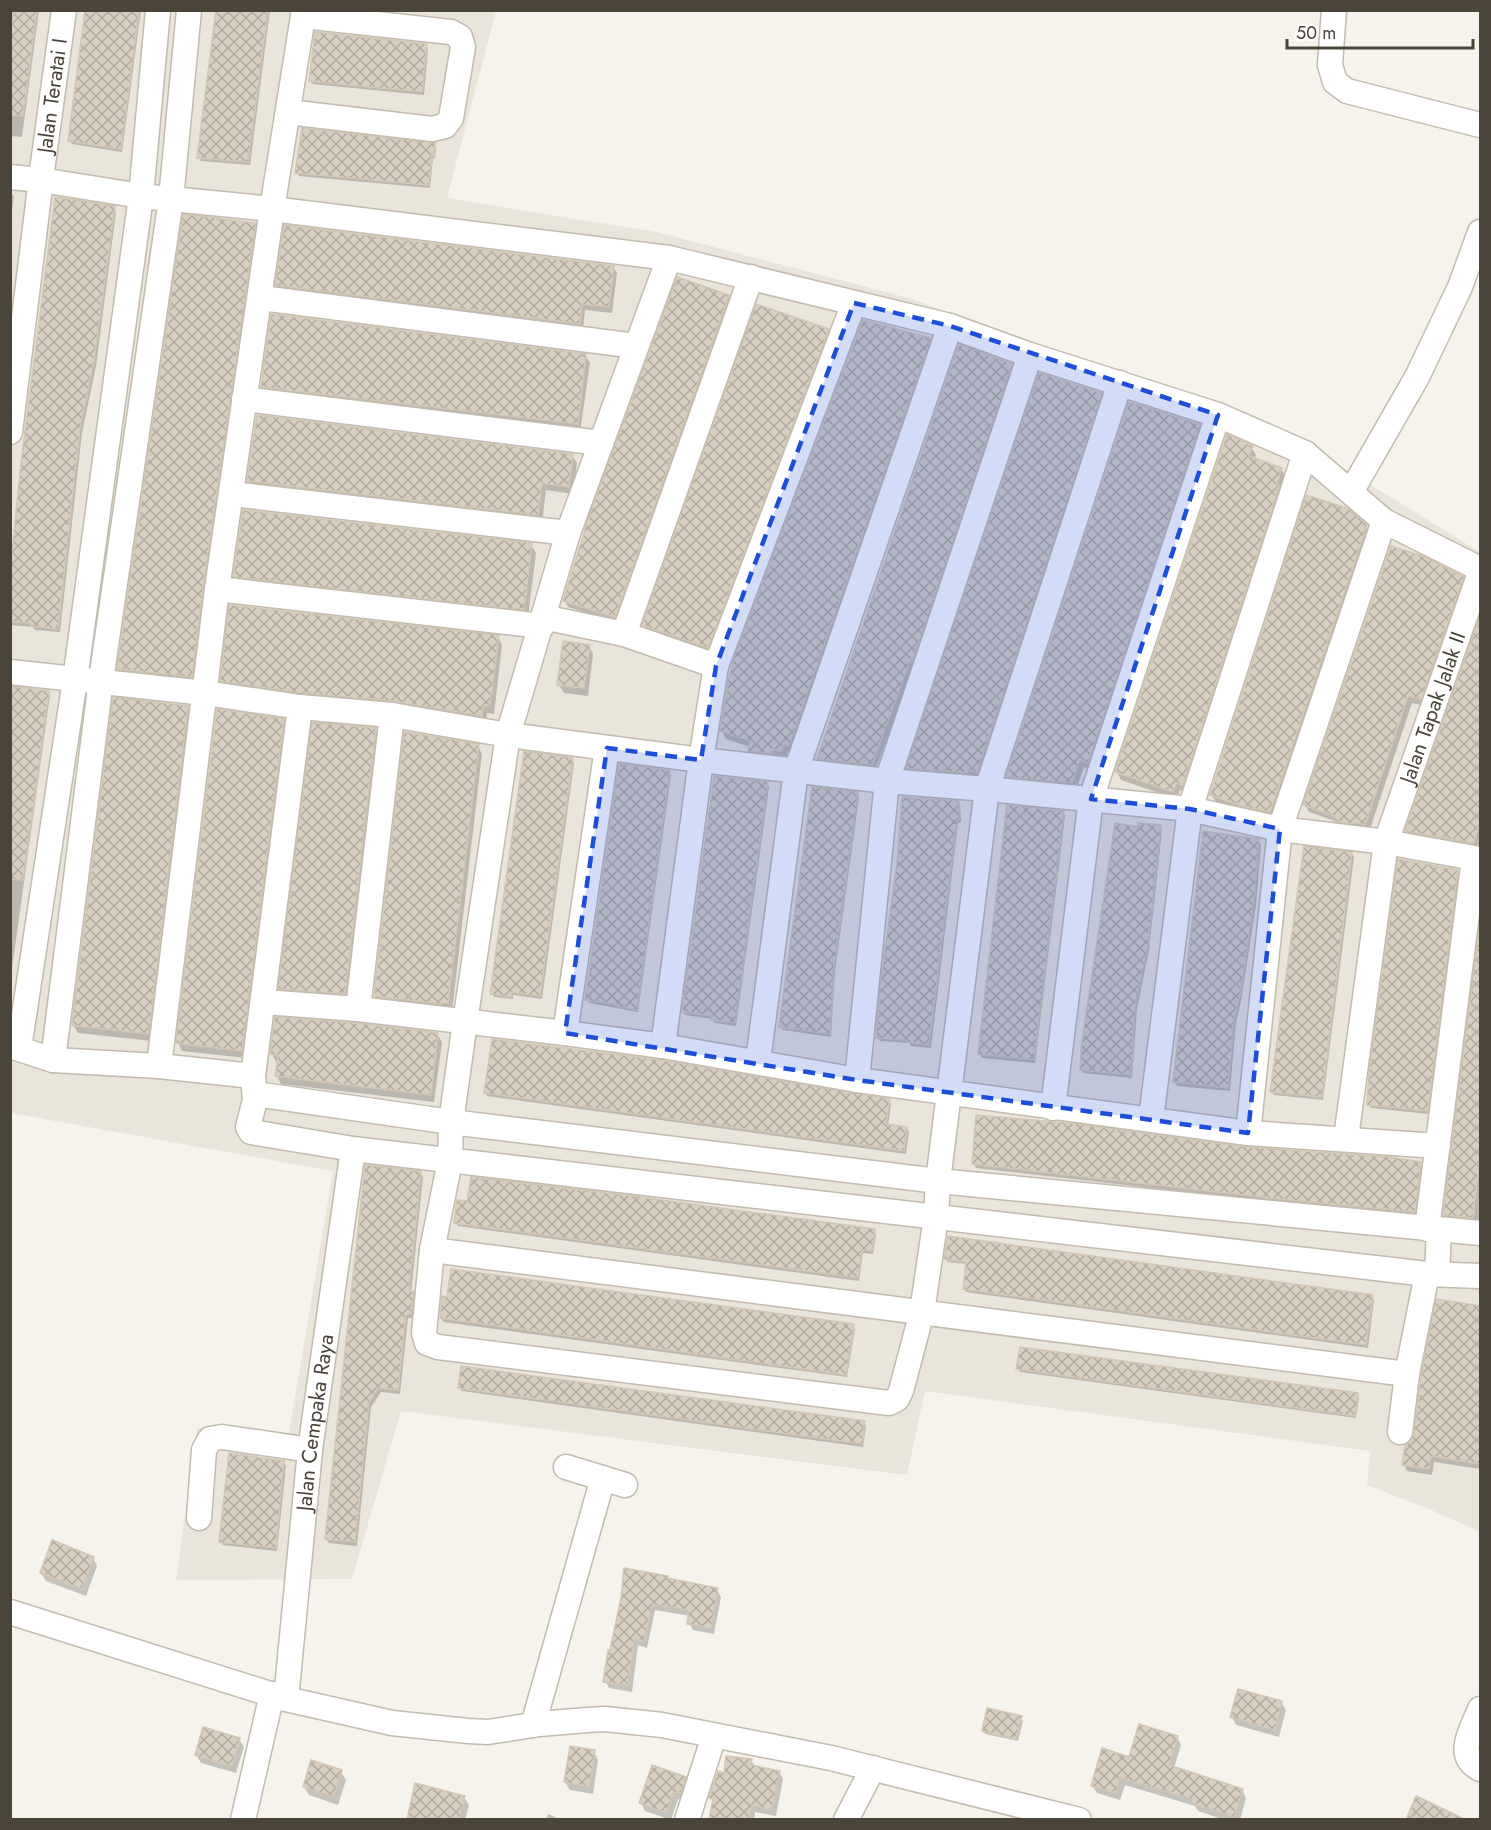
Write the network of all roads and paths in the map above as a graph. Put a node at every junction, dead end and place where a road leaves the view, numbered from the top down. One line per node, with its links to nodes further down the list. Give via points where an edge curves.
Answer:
1 (64, 10): 9 (street, Jalan Teratai I)
2 (158, 10): 10 (street)
3 (189, 10): 11 (street)
4 (1334, 10): 7 (street, via 1330,66 1335,82 1347,91)
5 (303, 13): 6 (street); 6 (street, via 451,32 460,37 464,46 451,118 446,126 432,129)
6 (288, 112): 12 (street)
7 (1480, 125)
8 (10, 177): 9 (street)
9 (41, 180): 10 (street); 24 (street, Jalan Teratai I)
10 (141, 196): 11 (street); 37 (street)
11 (171, 199): 12 (street); 38 (street)
12 (272, 209): 14 (street); 16 (street)
13 (1480, 232): 27 (street, via 1461,287 1417,378)
14 (669, 258): 15 (street); 19 (street)
15 (751, 277): 17 (street); 34 (street)
16 (261, 298): 19 (street); 22 (street)
17 (854, 303): 18 (street); 35 (street)
18 (950, 326): 20 (street); 45 (street)
19 (636, 346): 25 (street)
20 (1029, 354): 21 (street); 46 (street)
21 (1120, 383): 23 (street); 47 (street)
22 (244, 399): 25 (street); 28 (street)
23 (1218, 415): 26 (street); 48 (street)
24 (10, 432)
25 (601, 443): 30 (street)
26 (1305, 453): 27 (street); 49 (street)
27 (1351, 492): 29 (street)
28 (232, 494): 30 (street); 32 (street)
29 (1384, 520): 31 (street); 50 (street)
30 (568, 533): 33 (street)
31 (1480, 571): 51 (street, Jalan Tapak Jalak II)
32 (217, 589): 33 (street); 39 (street)
33 (542, 622): 34 (street); 42 (street)
34 (624, 634): 35 (street)
35 (716, 666): 44 (street)
36 (10, 672): 37 (street)
37 (75, 680): 38 (street); 58 (street)
38 (100, 680): 39 (street); 59 (street)
39 (204, 693): 40 (street); 61 (street)
40 (300, 707): 41 (street); 53 (street)
41 (392, 715): 42 (street); 54 (street)
42 (508, 735): 43 (street); 55 (street)
43 (607, 748): 44 (street); 56 (street)
44 (701, 760): 45 (street); 57 (street)
45 (796, 771): 46 (street); 60 (street)
46 (887, 781): 47 (street); 62 (street)
47 (987, 789): 48 (street); 64 (street)
48 (1091, 799): 49 (street); 65 (street)
49 (1190, 809): 50 (street); 66 (street)
50 (1280, 829): 51 (street); 68 (street)
51 (1386, 842): 52 (street); 69 (street, Jalan Tapak Jalak II)
52 (1477, 850): 70 (street)
53 (264, 1002): 54 (street); 63 (street)
54 (358, 1009): 55 (street)
55 (465, 1022): 56 (street); 67 (street)
56 (565, 1033): 57 (street)
57 (663, 1046): 60 (street)
58 (15, 1047): 59 (street)
59 (53, 1059): 61 (street)
60 (758, 1061): 62 (street)
61 (159, 1066): 63 (street)
62 (857, 1080): 64 (street)
63 (254, 1090): 67 (street); 71 (street, via 248,1127 251,1132)
64 (949, 1092): 65 (street); 73 (street)
65 (1053, 1107): 66 (street)
66 (1151, 1119): 68 (street)
67 (451, 1124): 72 (street); 73 (street)
68 (1248, 1133): 69 (street)
69 (1346, 1138): 70 (street)
70 (1438, 1146): 75 (street)
71 (352, 1149): 72 (street); 83 (street, Jalan Cempaka Raya)
72 (450, 1159): 74 (street); 77 (street)
73 (938, 1184): 74 (street); 75 (street)
74 (936, 1214): 78 (street); 80 (street)
75 (1435, 1233): 76 (street); 78 (street)
76 (1480, 1233)
77 (432, 1250): 80 (street); 80 (street, via 424,1333 427,1343 438,1347 888,1403 897,1399 901,1391)
78 (1434, 1271): 79 (street); 81 (street)
79 (1480, 1276)
80 (922, 1312): 81 (street)
81 (1407, 1374): 82 (street)
82 (1400, 1432)
83 (310, 1450): 85 (street, via 222,1437 210,1439 204,1450); 87 (street, Jalan Cempaka Raya)
84 (566, 1467): 89 (street, via 614,1481)
85 (199, 1518)
86 (10, 1612): 87 (street)
87 (279, 1696): 89 (street, via 392,1723 435,1728 488,1731); 93 (street, Jalan Cempaka Raya)
88 (1480, 1709): 92 (street, via 1466,1745 1466,1756)
89 (533, 1725): 90 (street, via 605,1719)
90 (714, 1736): 91 (street); 94 (street)
91 (873, 1768): 95 (street); 96 (street)
92 (1480, 1769)
93 (243, 1820)
94 (687, 1820)
95 (846, 1820)
96 (1079, 1820)

